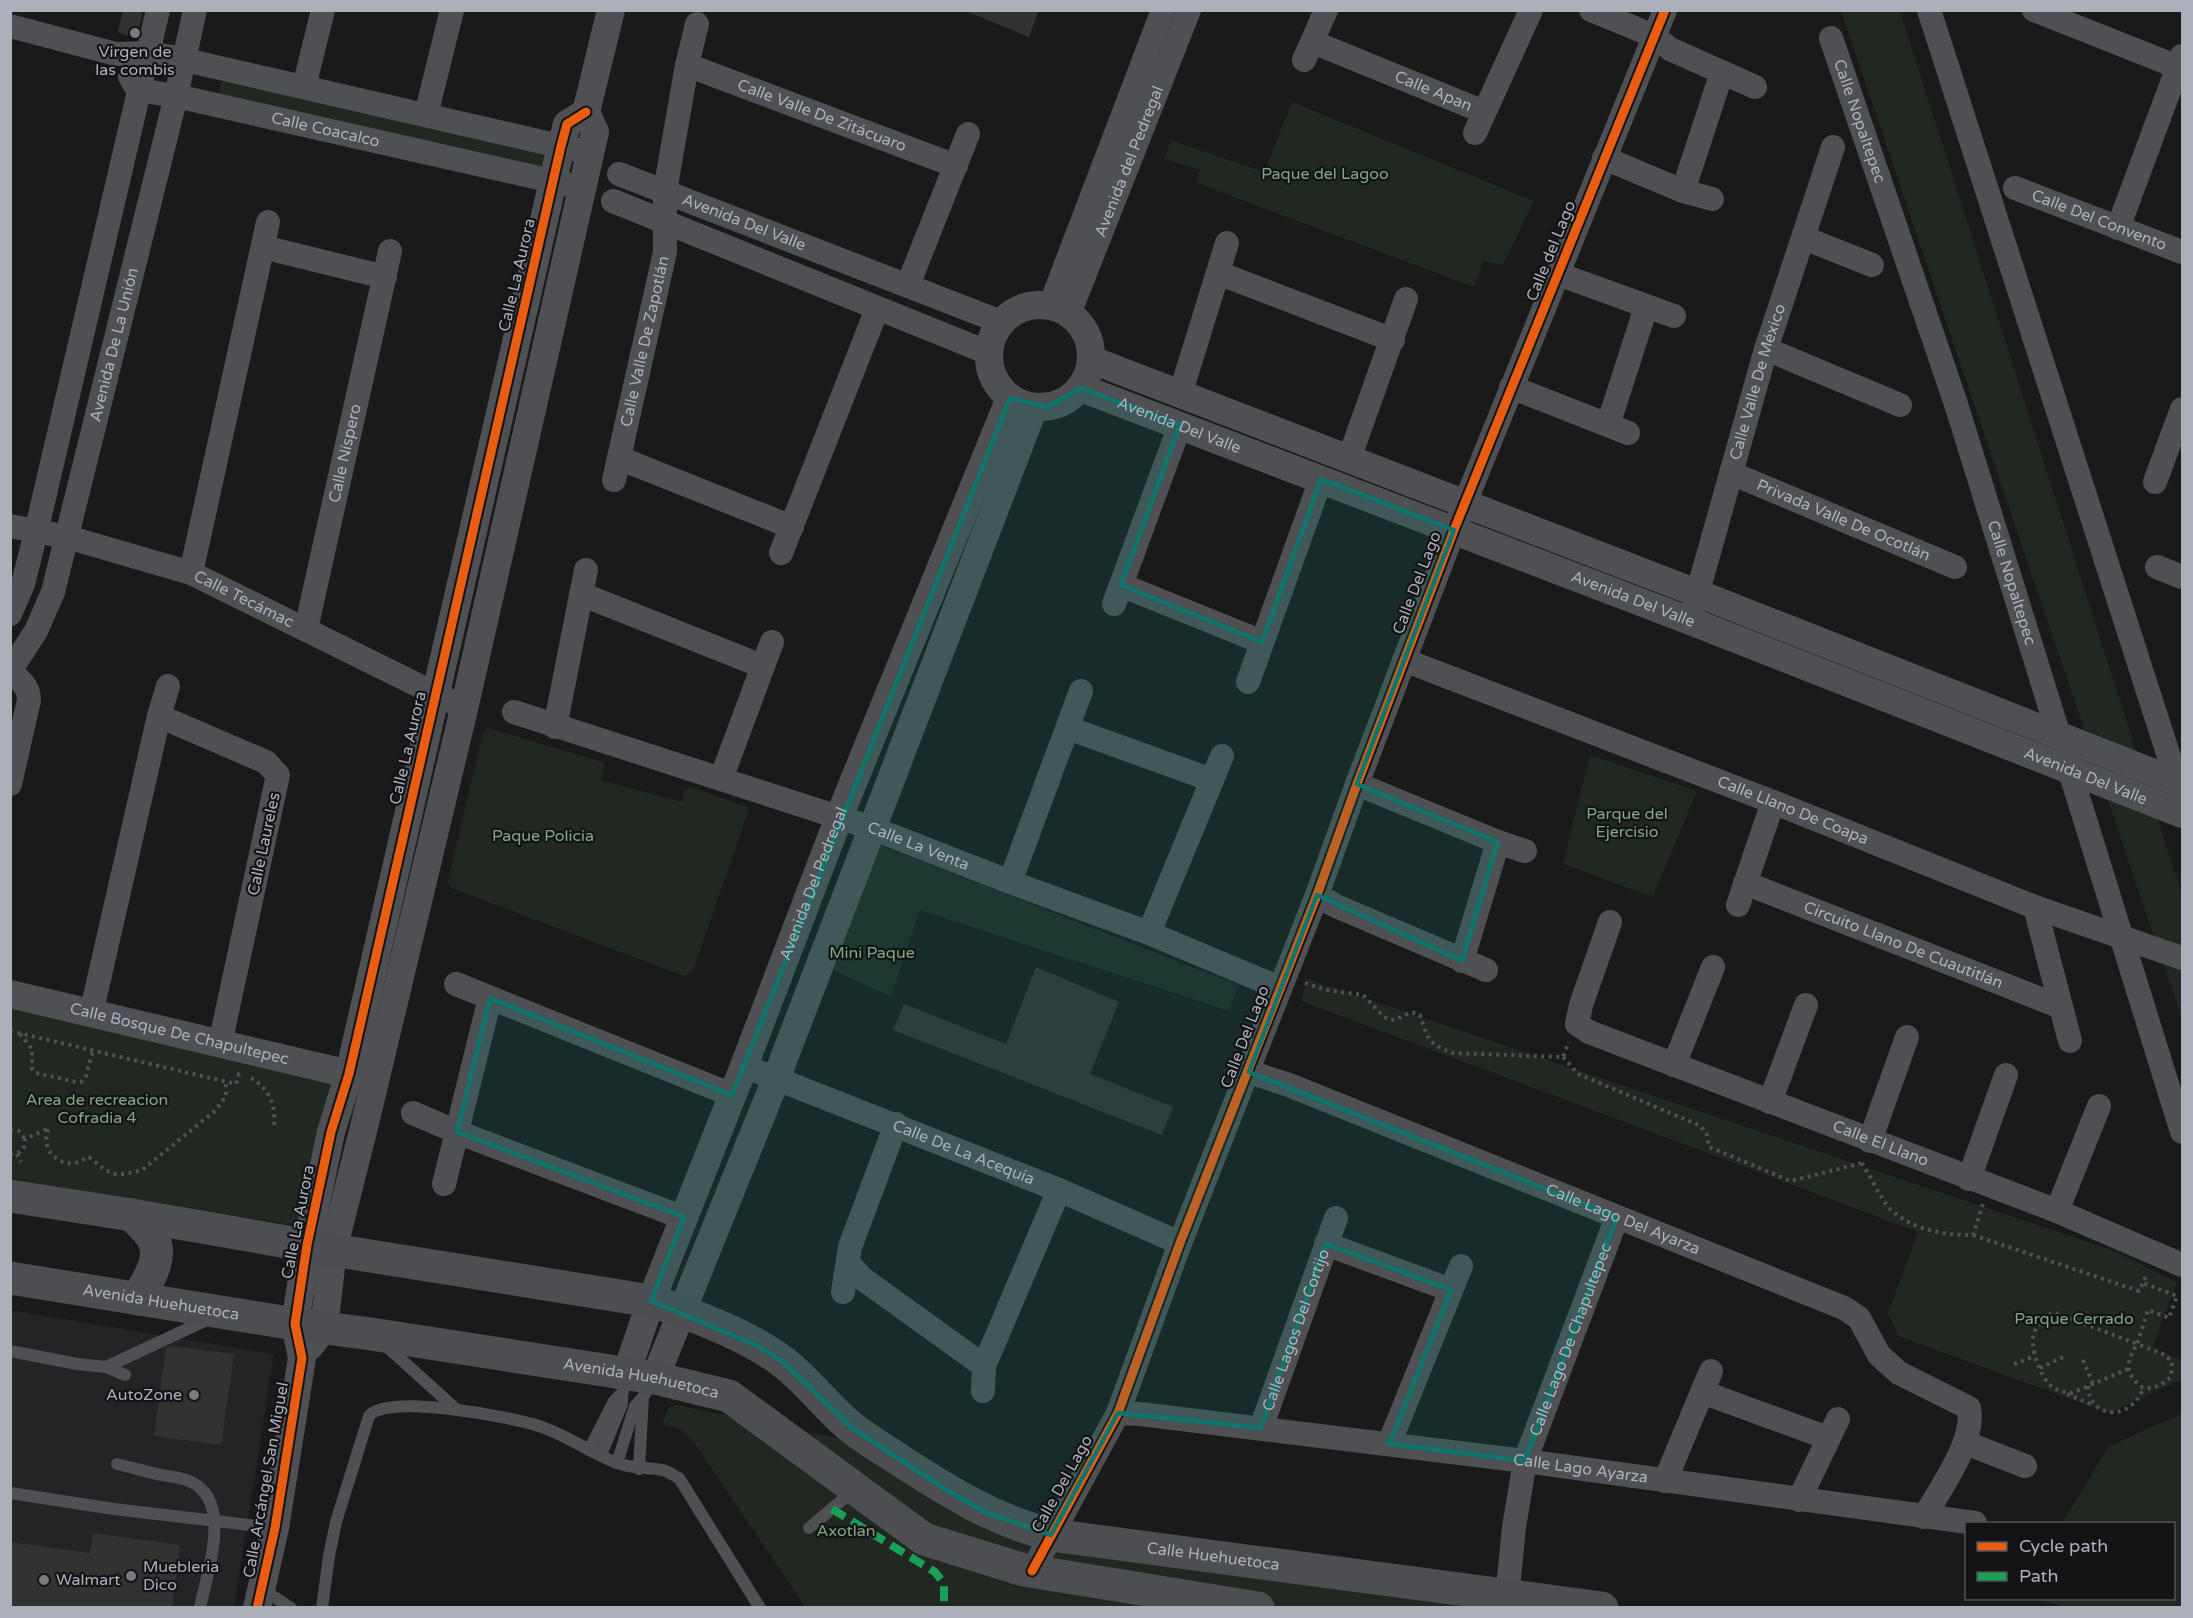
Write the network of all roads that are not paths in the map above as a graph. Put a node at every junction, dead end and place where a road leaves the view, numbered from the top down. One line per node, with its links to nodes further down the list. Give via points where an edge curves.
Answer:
1 (158, 10): 18 (street, Avenida De La Unión)
2 (195, 10): 20 (street, Avenida De La Unión)
3 (323, 10): 24 (street)
4 (452, 10): 29 (street)
5 (611, 10): 28 (street)
6 (1163, 10): 60 (street, Avenida del Pedregal)
7 (1189, 10): 60 (street, Avenida del Pedregal)
8 (1326, 10): 9 (street, Calle Apan, via 1309,51 1479,123)
9 (1531, 10)
10 (1591, 10): 16 (street)
11 (1665, 10): 16 (street, Calle del Lago)
12 (1929, 10): 116 (street)
13 (2034, 10): 21 (street)
14 (697, 24): 22 (street)
15 (10, 26): 19 (street)
16 (1654, 36): 23 (street, via 1670,49); 34 (street, Calle del Lago)
17 (1831, 38): 109 (street, Calle Nopaltepec, via 1956,404)
18 (147, 53): 19 (street); 20 (street); 26 (street, Avenida De La Unión)
19 (116, 54): 26 (street)
20 (184, 60): 24 (street); 27 (street, Avenida De La Unión)
21 (2180, 62): 46 (street)
22 (687, 65): 35 (street, Calle Valle De Zitácuaro); 40 (street)
23 (1722, 72): 25 (street); 41 (street)
24 (304, 87): 29 (street)
25 (1755, 87)
26 (138, 90): 27 (street, Calle Coacalco); 82 (street, Avenida De La Unión)
27 (176, 96): 37 (street, Calle Coacalco); 83 (street, Avenida De La Unión)
28 (586, 111): 31 (street, Calle La Aurora, via 567,124); 33 (street, Calle La Aurora, via 596,132)
29 (426, 115): 31 (street)
30 (968, 134): 35 (street)
31 (561, 146): 33 (street); 37 (street, Calle La Aurora)
32 (1833, 147): 47 (street, Calle Valle De México)
33 (590, 153): 38 (street, Calle La Aurora)
34 (1604, 158): 41 (street); 54 (street, Calle del Lago)
35 (956, 166): 56 (street)
36 (619, 174): 40 (street, Avenida Del Valle)
37 (554, 182): 38 (street, Calle Coacalco); 103 (street, Calle La Aurora)
38 (582, 188): 104 (street, Calle La Aurora)
39 (2015, 188): 46 (street, Calle Del Convento)
40 (665, 191): 45 (street); 56 (street, Avenida Del Valle)
41 (1683, 191): 42 (street)
42 (1712, 199)
43 (613, 201): 45 (street, Avenida Del Valle)
44 (268, 222): 49 (street)
45 (666, 222): 59 (street, Avenida Del Valle); 80 (street, Calle Valle De Zapotlán, via 665,252 616,469)
46 (2118, 228): 51 (street, Calle Del Convento)
47 (1804, 238): 52 (street); 64 (street, Calle Valle De México)
48 (1227, 243): 53 (street)
49 (263, 246): 55 (street); 88 (street)
50 (390, 251): 55 (street, Calle Níspero)
51 (2182, 252)
52 (1872, 265)
53 (1218, 273): 63 (street); 69 (street)
54 (1558, 274): 58 (street); 67 (street, Calle del Lago)
55 (385, 277): 94 (street, Calle Níspero)
56 (908, 285): 62 (street, Avenida Del Valle)
57 (1406, 299): 63 (street)
58 (1646, 307): 61 (street); 67 (street, via 1618,429)
59 (877, 309): 65 (street, Avenida Del Valle); 80 (street)
60 (1059, 310): 62 (street, via 1023,308); 66 (street, via 1081,325 1088,336)
61 (1674, 316)
62 (1001, 322): 65 (street)
63 (1393, 340): 74 (street)
64 (1766, 349): 71 (street); 75 (street, Calle Valle De México)
65 (988, 353): 70 (street, via 990,370 998,386)
66 (1092, 360): 68 (street); 69 (street, Avenida Del Valle)
67 (1511, 387): 78 (street, Calle del Lago)
68 (1081, 388): 70 (street, via 1060,404 1047,407); 73 (street, Avenida Del Valle)
69 (1180, 395): 74 (street, Avenida Del Valle)
70 (1022, 403): 119 (street, Avenida Del Pedregal); 120 (street, Avenida Del Pedregal)
71 (1900, 405)
72 (2182, 409): 77 (street)
73 (1180, 425): 76 (street, Avenida Del Valle); 96 (street, via 1117,595)
74 (1349, 459): 78 (street, Avenida Del Valle)
75 (1731, 472): 85 (street, Privada Valle De Ocotlán); 90 (street, Calle Valle De México)
76 (1321, 479): 81 (street, Avenida Del Valle); 96 (street)
77 (2155, 482)
78 (1464, 503): 81 (street, Calle Del Lago); 90 (street, Avenida Del Valle)
79 (10, 526): 82 (street, Calle Tecámac)
80 (792, 527): 84 (street)
81 (1454, 530): 93 (street, Avenida Del Valle); 97 (street, Calle Del Lago)
82 (36, 532): 83 (street, Calle Tecámac); 92 (street, Avenida De La Unión, via 23,584)
83 (67, 537): 88 (street, Calle Tecámac); 99 (street, Avenida De La Unión, via 53,592 36,631)
84 (781, 553)
85 (1955, 567)
86 (2157, 567): 89 (street)
87 (586, 570): 91 (street)
88 (191, 573): 94 (street, Calle Tecámac)
89 (2182, 578)
90 (1697, 593): 93 (street, Calle Valle De México); 109 (street, Avenida Del Valle)
91 (581, 594): 98 (street); 107 (street)
92 (10, 614)
93 (1690, 621): 111 (street, Avenida Del Valle)
94 (306, 629): 103 (street, Calle Tecámac)
95 (772, 642): 98 (street)
96 (1262, 642): 100 (street)
97 (1404, 660): 115 (street, Calle Del Lago); 117 (street, Calle Llano De Coapa)
98 (762, 666): 112 (street)
99 (10, 671): 114 (street, via 24,684 29,700)
100 (1248, 682)
101 (168, 686): 106 (street)
102 (1081, 691): 108 (street)
103 (436, 694): 104 (street, Calle Tecámac); 146 (street, Calle La Aurora)
104 (464, 709): 168 (street, Calle La Aurora, via 365,1123)
105 (514, 712): 107 (street, Calle La Venta)
106 (159, 716): 139 (street); 142 (street, Calle Laureles, via 266,762 278,775)
107 (555, 727): 112 (street, Calle La Venta)
108 (1068, 728): 113 (street); 123 (street)
109 (2059, 736): 111 (street, Calle Nopaltepec); 116 (street, Avenida Del Valle)
110 (1222, 756): 113 (street)
111 (2072, 772): 118 (street, Avenida Del Valle); 128 (street, Calle Nopaltepec)
112 (721, 779): 119 (street, Calle La Venta)
113 (1212, 780): 127 (street)
114 (10, 784)
115 (1357, 784): 121 (street); 124 (street, Calle Del Lago)
116 (2181, 789)
117 (1773, 802): 125 (street, Calle Llano De Coapa); 138 (street, Circuito Llano De Cuautitlán, via 1742,894)
118 (2182, 814)
119 (839, 817): 120 (street, Calle La Venta); 144 (street, Avenida Del Pedregal)
120 (872, 828): 123 (street, Calle La Venta); 148 (street, Avenida Del Pedregal)
121 (1498, 842): 122 (street); 130 (street)
122 (1525, 851)
123 (1010, 882): 127 (street, Calle La Venta)
124 (1317, 895): 130 (street); 133 (street, Calle Del Lago)
125 (2035, 907): 128 (street, Calle Llano De Coapa); 138 (street)
126 (1610, 922): 143 (street, Calle El Llano, via 1577,1024)
127 (1149, 933): 133 (street, Calle La Venta)
128 (2120, 936): 129 (street, Calle Llano De Coapa); 155 (street, Calle Nopaltepec)
129 (2182, 958)
130 (1461, 961): 132 (street)
131 (1713, 967): 143 (street)
132 (1486, 970)
133 (1282, 982): 145 (street, Calle Del Lago)
134 (456, 984): 136 (street)
135 (10, 994): 139 (street, Calle Bosque De Chapultepec)
136 (490, 998): 149 (street); 154 (street)
137 (1806, 1005): 150 (street)
138 (2061, 1007): 141 (street)
139 (91, 1014): 142 (street, Calle Bosque De Chapultepec)
140 (1907, 1037): 156 (street)
141 (2070, 1041)
142 (220, 1044): 146 (street, Calle Bosque De Chapultepec)
143 (1674, 1065): 150 (street, Calle El Llano)
144 (744, 1066): 148 (street, Calle De La Acequia); 149 (street, Avenida Del Pedregal)
145 (1249, 1072): 163 (street, Calle Lago Del Ayarza); 166 (street, Calle Del Lago)
146 (349, 1074): 168 (street, Calle La Aurora, via 331,1132)
147 (2006, 1075): 157 (street)
148 (776, 1079): 153 (street, Calle De La Acequia); 176 (street, Avenida Del Pedregal)
149 (732, 1095): 164 (street, Avenida Del Pedregal)
150 (1770, 1102): 156 (street, Calle El Llano)
151 (2099, 1106): 161 (street)
152 (413, 1113): 154 (street)
153 (896, 1124): 159 (street, Calle De La Acequia); 169 (street, via 850,1247)
154 (457, 1132): 158 (street); 164 (street)
155 (2182, 1132)
156 (1866, 1152): 157 (street, Calle El Llano)
157 (1969, 1179): 161 (street, Calle El Llano)
158 (444, 1185)
159 (1059, 1190): 166 (street, Calle De La Acequia); 182 (street)
160 (10, 1196): 162 (main road)
161 (2057, 1211): 170 (street, Calle El Llano)
162 (132, 1215): 168 (main road); 175 (main road, via 152,1237 156,1248 151,1275)
163 (1617, 1217): 190 (street, Calle Lago Del Ayarza, via 1844,1308 1859,1318 1879,1355 1899,1373 1969,1408); 194 (street, Calle Lago De Chapultepec)
164 (684, 1218): 176 (street, Avenida Del Pedregal)
165 (1336, 1218): 167 (street)
166 (1180, 1243): 188 (street, Calle Del Lago)
167 (1326, 1244): 173 (street, Calle Lagos Del Cortijo); 189 (street, Calle Lagos Del Cortijo)
168 (320, 1247): 176 (main road); 178 (street, Calle La Aurora)
169 (848, 1263): 174 (street); 182 (street, via 863,1279)
170 (2182, 1265)
171 (1461, 1266): 173 (street)
172 (10, 1278): 175 (main road, Avenida Huehuetoca)
173 (1451, 1290): 191 (street)
174 (843, 1292)
175 (137, 1299): 177 (main road, Avenida Huehuetoca)
176 (666, 1306): 185 (street, Avenida Del Pedregal); 208 (main road, Calle Huehuetoca, via 758,1346 783,1362 852,1428 951,1493 987,1513)
177 (224, 1311): 178 (main road, Avenida Huehuetoca); 183 (lane)
178 (310, 1326): 179 (main road, Avenida Huehuetoca); 181 (street, Calle La Aurora)
179 (371, 1334): 185 (main road, Avenida Huehuetoca); 187 (lane)
180 (10, 1351): 183 (lane)
181 (302, 1358): 206 (street, Calle Arcángel San Miguel)
182 (984, 1366): 186 (street)
183 (106, 1367): 184 (lane)
184 (125, 1375)
185 (637, 1385): 192 (lane, via 614,1401); 193 (lane, via 622,1404); 195 (lane, via 635,1406); 198 (lane); 200 (main road, Avenida Huehuetoca, via 729,1396)
186 (983, 1391)
187 (457, 1410): 192 (lane, via 537,1425); 214 (lane, via 424,1405 370,1413 336,1522)
188 (1118, 1413): 189 (street, Calle Lago Ayarza); 208 (street, Calle Del Lago)
189 (1261, 1428): 191 (street, Calle Lago Ayarza)
190 (1966, 1443): 197 (street); 203 (street)
191 (1389, 1444): 194 (street, Calle Lago Ayarza)
192 (589, 1450): 193 (lane)
193 (601, 1455): 195 (lane)
194 (1526, 1461): 199 (street, Calle Lago Ayarza); 211 (street, Calle Lago De Chapultepec)
195 (616, 1463): 198 (lane)
196 (117, 1464): 204 (lane, via 190,1481 207,1492)
197 (2025, 1467)
198 (639, 1469): 215 (lane, via 664,1470 678,1478)
199 (1665, 1481): 202 (street, Calle Lago Ayarza); 202 (street, via 1707,1381 1833,1429)
200 (856, 1489): 207 (lane); 209 (main road, Avenida Huehuetoca, via 924,1539)
201 (10, 1493): 204 (lane)
202 (1799, 1500): 203 (street, Calle Lago Ayarza)
203 (1924, 1517): 205 (street, Calle Lago Ayarza)
204 (215, 1520): 206 (lane); 212 (lane)
205 (1966, 1522)
206 (275, 1528): 210 (street, Calle Arcángel San Miguel)
207 (809, 1528)
208 (1052, 1535): 209 (street, Calle Del Lago); 211 (main road, Calle Huehuetoca)
209 (1032, 1571): 216 (main road, Avenida Huehuetoca)
210 (260, 1598): 213 (lane)
211 (1506, 1601): 217 (main road, Calle Huehuetoca)
212 (200, 1608)
213 (291, 1608)
214 (322, 1608)
215 (760, 1608)
216 (1258, 1608)
217 (1602, 1608)

